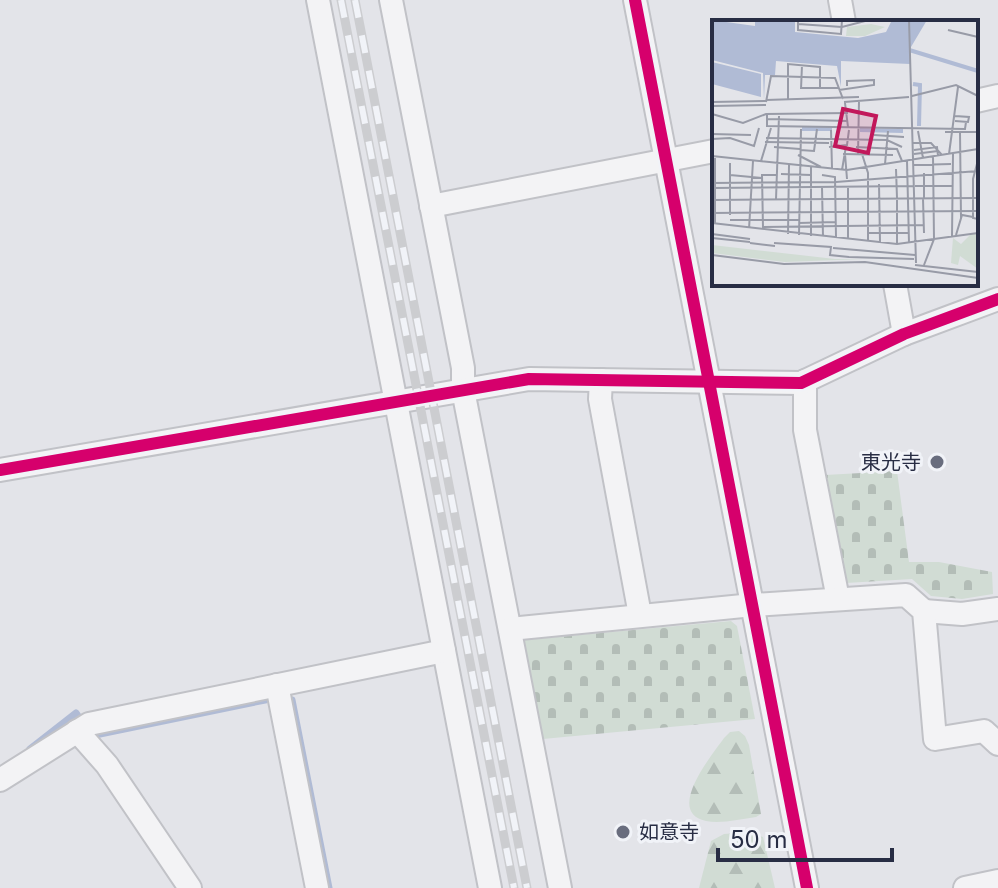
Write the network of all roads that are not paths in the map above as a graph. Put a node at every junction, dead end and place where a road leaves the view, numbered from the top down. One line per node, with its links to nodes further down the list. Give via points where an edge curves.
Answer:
1 (318, 0): 18 (street)
2 (391, 0): 10 (street)
3 (635, 0): 9 (street)
4 (840, 0): 5 (street)
5 (844, 20)
6 (998, 96): 7 (street)
7 (978, 101)
8 (712, 151): 9 (street)
9 (666, 161): 10 (street); 16 (street)
10 (431, 206): 17 (street)
11 (895, 286): 13 (street)
12 (998, 299): 13 (street)
13 (904, 334): 15 (street)
14 (601, 380): 16 (street); 17 (street, via 529,379); 24 (street, via 600,399)
15 (805, 381): 16 (street); 20 (street, via 805,430)
16 (709, 382): 21 (street)
17 (463, 390): 18 (street); 25 (street)
18 (396, 401): 19 (street); 26 (street)
19 (0, 470)
20 (838, 599): 21 (street); 23 (street, via 906,595)
21 (753, 605): 24 (street); 36 (street)
22 (998, 609): 23 (street, via 970,614)
23 (924, 611): 29 (street, via 935,739 984,731)
24 (640, 615): 25 (street)
25 (510, 629): 35 (street)
26 (444, 651): 27 (street); 34 (street)
27 (277, 685): 28 (street, via 89,724); 33 (street)
28 (77, 731): 30 (street); 32 (street, via 107,765)
29 (998, 744)
30 (0, 780)
31 (998, 881): 37 (street)
32 (190, 888)
33 (317, 888)
34 (490, 888)
35 (560, 888)
36 (807, 888)
37 (965, 888)

